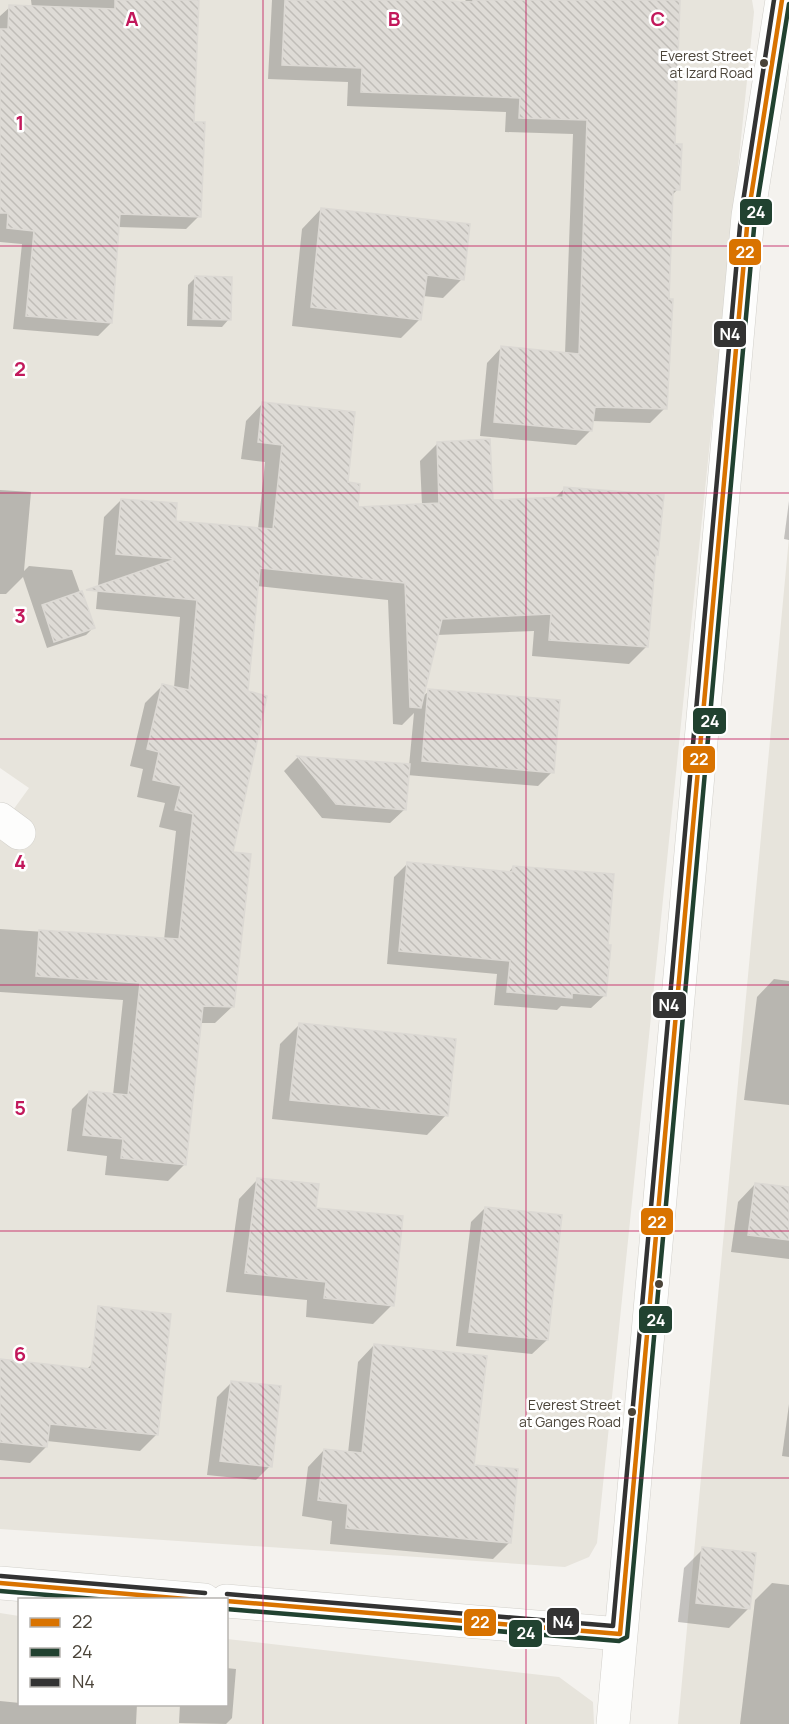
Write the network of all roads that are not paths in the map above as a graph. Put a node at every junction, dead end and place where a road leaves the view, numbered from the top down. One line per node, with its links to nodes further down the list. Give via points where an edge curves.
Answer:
1 (782, 0): 5 (street, via 748,216)
2 (0, 1582): 3 (street)
3 (192, 1598)
4 (228, 1601): 5 (street)
5 (620, 1634): 6 (street)
6 (613, 1724)

